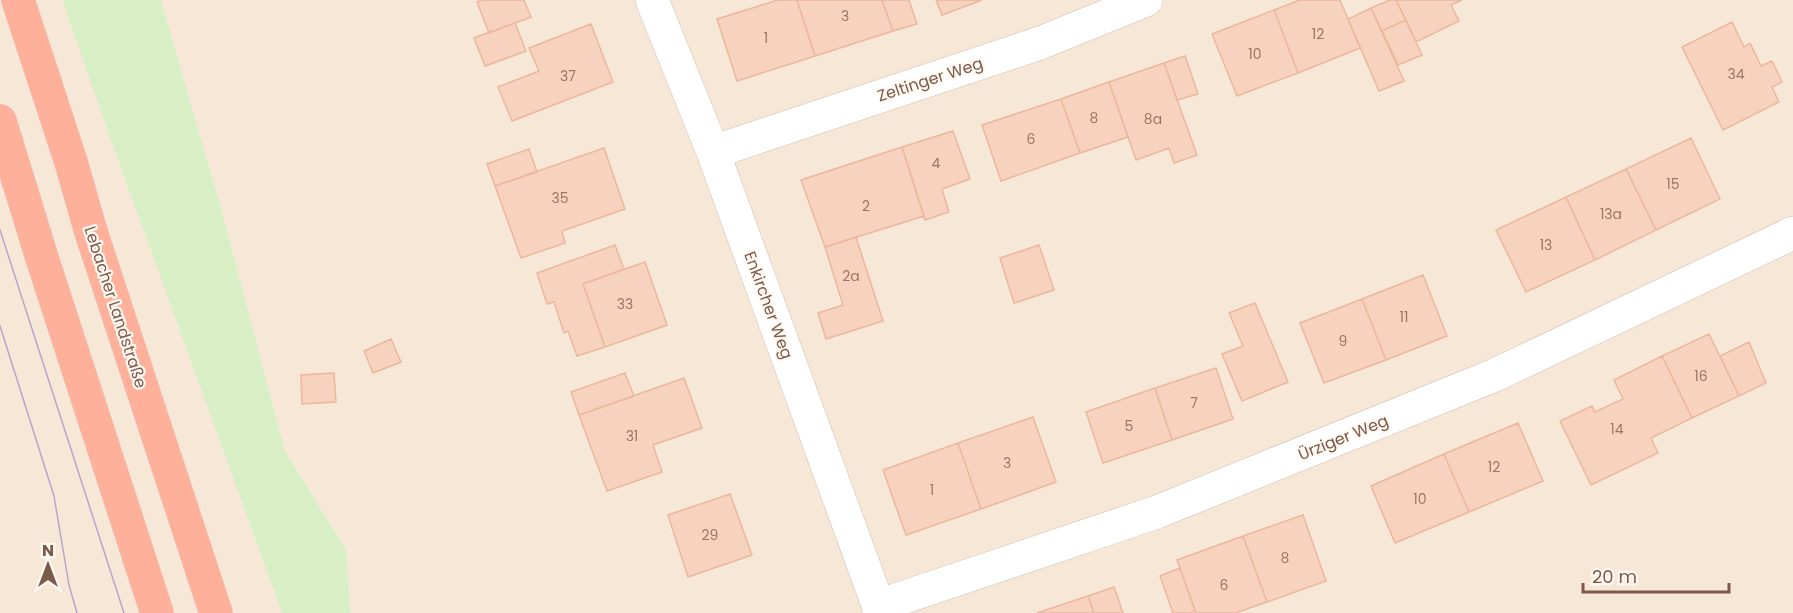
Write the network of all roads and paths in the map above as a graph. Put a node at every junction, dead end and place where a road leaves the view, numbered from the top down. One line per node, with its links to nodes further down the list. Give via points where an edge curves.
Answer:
1 (18, 0): 9 (highway, Lebacher Landstraße)
2 (652, 0): 5 (street, Enkircher Weg)
3 (1146, 0): 5 (street, Zeltinger Weg, via 1040,43)
4 (0, 121): 8 (highway)
5 (713, 152): 7 (street, Enkircher Weg)
6 (1793, 233): 7 (street, Ürziger Weg, via 1495,375 1157,512)
7 (879, 609)
8 (157, 613)
9 (216, 613)

